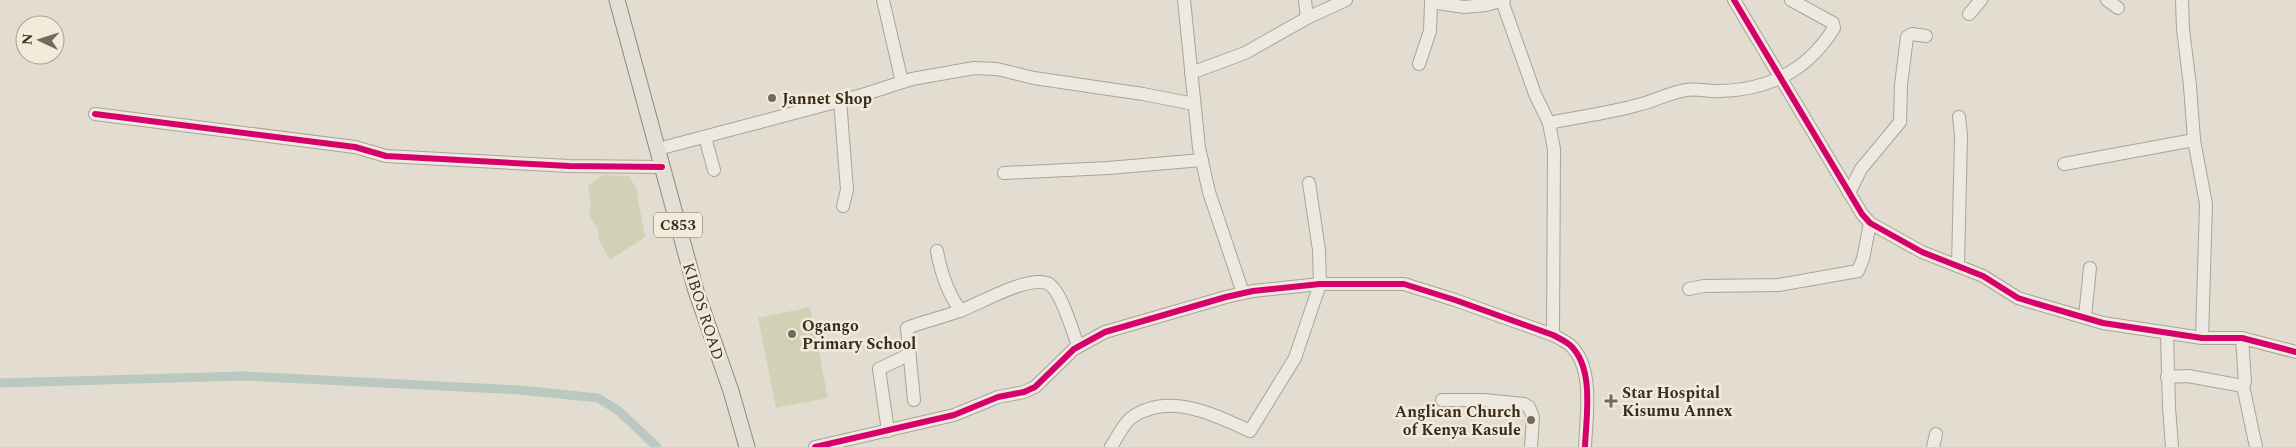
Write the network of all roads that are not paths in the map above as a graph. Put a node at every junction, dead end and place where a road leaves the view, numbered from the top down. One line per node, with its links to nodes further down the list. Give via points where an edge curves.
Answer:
1 (617, 0): 28 (main road, KIBOS ROAD / C853)
2 (883, 0): 20 (street)
3 (1184, 0): 18 (street)
4 (1305, 0): 15 (street)
5 (1346, 0): 15 (street)
6 (1734, 0): 19 (street)
7 (1791, 0): 19 (street, via 1833,23 1834,28 1809,60)
8 (1981, 0): 14 (street)
9 (2107, 0): 13 (street)
10 (2182, 0): 27 (street)
11 (1431, 1): 12 (street, via 1464,7); 17 (street, via 1430,31)
12 (1503, 1): 25 (street, via 1535,94)
13 (2118, 8)
14 (1969, 14)
15 (1307, 18): 18 (street, via 1244,53)
16 (1926, 36): 35 (street, via 1912,34 1907,37 1900,122 1862,168)
17 (1419, 64)
18 (1191, 73): 22 (street)
19 (1781, 79): 25 (street, via 1718,92 1702,88 1685,90 1638,105); 35 (street)
20 (902, 82): 21 (street); 22 (street, via 944,72 997,69)
21 (840, 100): 26 (street); 36 (street, via 847,190)
22 (1194, 104): 29 (street)
23 (95, 114): 31 (street, via 355,147 386,156 569,166)
24 (1959, 117): 39 (street, via 1962,136)
25 (1549, 123): 47 (street, via 1556,190)
26 (705, 137): 28 (street); 32 (street)
27 (2194, 140): 30 (street); 48 (street, via 2206,204)
28 (658, 149): 31 (main road, KIBOS ROAD / C853)
29 (1202, 160): 33 (street); 43 (street, via 1222,236)
30 (2064, 164)
31 (662, 167): 59 (main road, KIBOS ROAD / C853, via 696,291)
32 (714, 170)
33 (1004, 173)
34 (1309, 183): 41 (street, via 1319,250)
35 (1849, 193): 37 (street)
36 (842, 206)
37 (1870, 224): 39 (street, via 1922,252); 42 (street, via 1858,272 1778,285)
38 (937, 251): 44 (street, via 952,300)
39 (1958, 266): 45 (street, via 2018,298)
40 (2090, 268): 45 (street)
41 (1320, 284): 43 (street); 47 (street, via 1404,284); 61 (street, via 1295,358 1250,431 1219,416 1176,406 1150,409 1131,419)
42 (1689, 289)
43 (1243, 293): 50 (street, via 1105,332)
44 (961, 310): 50 (street, via 1022,286 1041,282 1049,284 1056,291); 52 (street, via 907,328)
45 (2085, 317): 46 (street)
46 (2166, 334): 48 (street); 53 (street)
47 (1553, 335): 63 (street, via 1574,350 1583,370)
48 (2202, 338): 49 (street)
49 (2242, 338): 51 (street); 54 (street)
50 (1078, 346): 57 (street, via 1035,387 1024,392 998,397 954,415)
51 (2296, 352)
52 (908, 355): 55 (street, via 912,362); 57 (street, via 879,369)
53 (2167, 377): 54 (street, via 2188,376); 65 (street)
54 (2243, 386): 66 (street)
55 (914, 400)
56 (1442, 400): 62 (street, via 1524,404 1533,417)
57 (888, 431): 60 (street)
58 (1936, 434): 64 (street)
59 (747, 447)
60 (815, 447)
61 (1111, 447)
62 (1531, 447)
63 (1585, 447)
64 (1932, 447)
65 (2172, 447)
66 (2256, 447)

